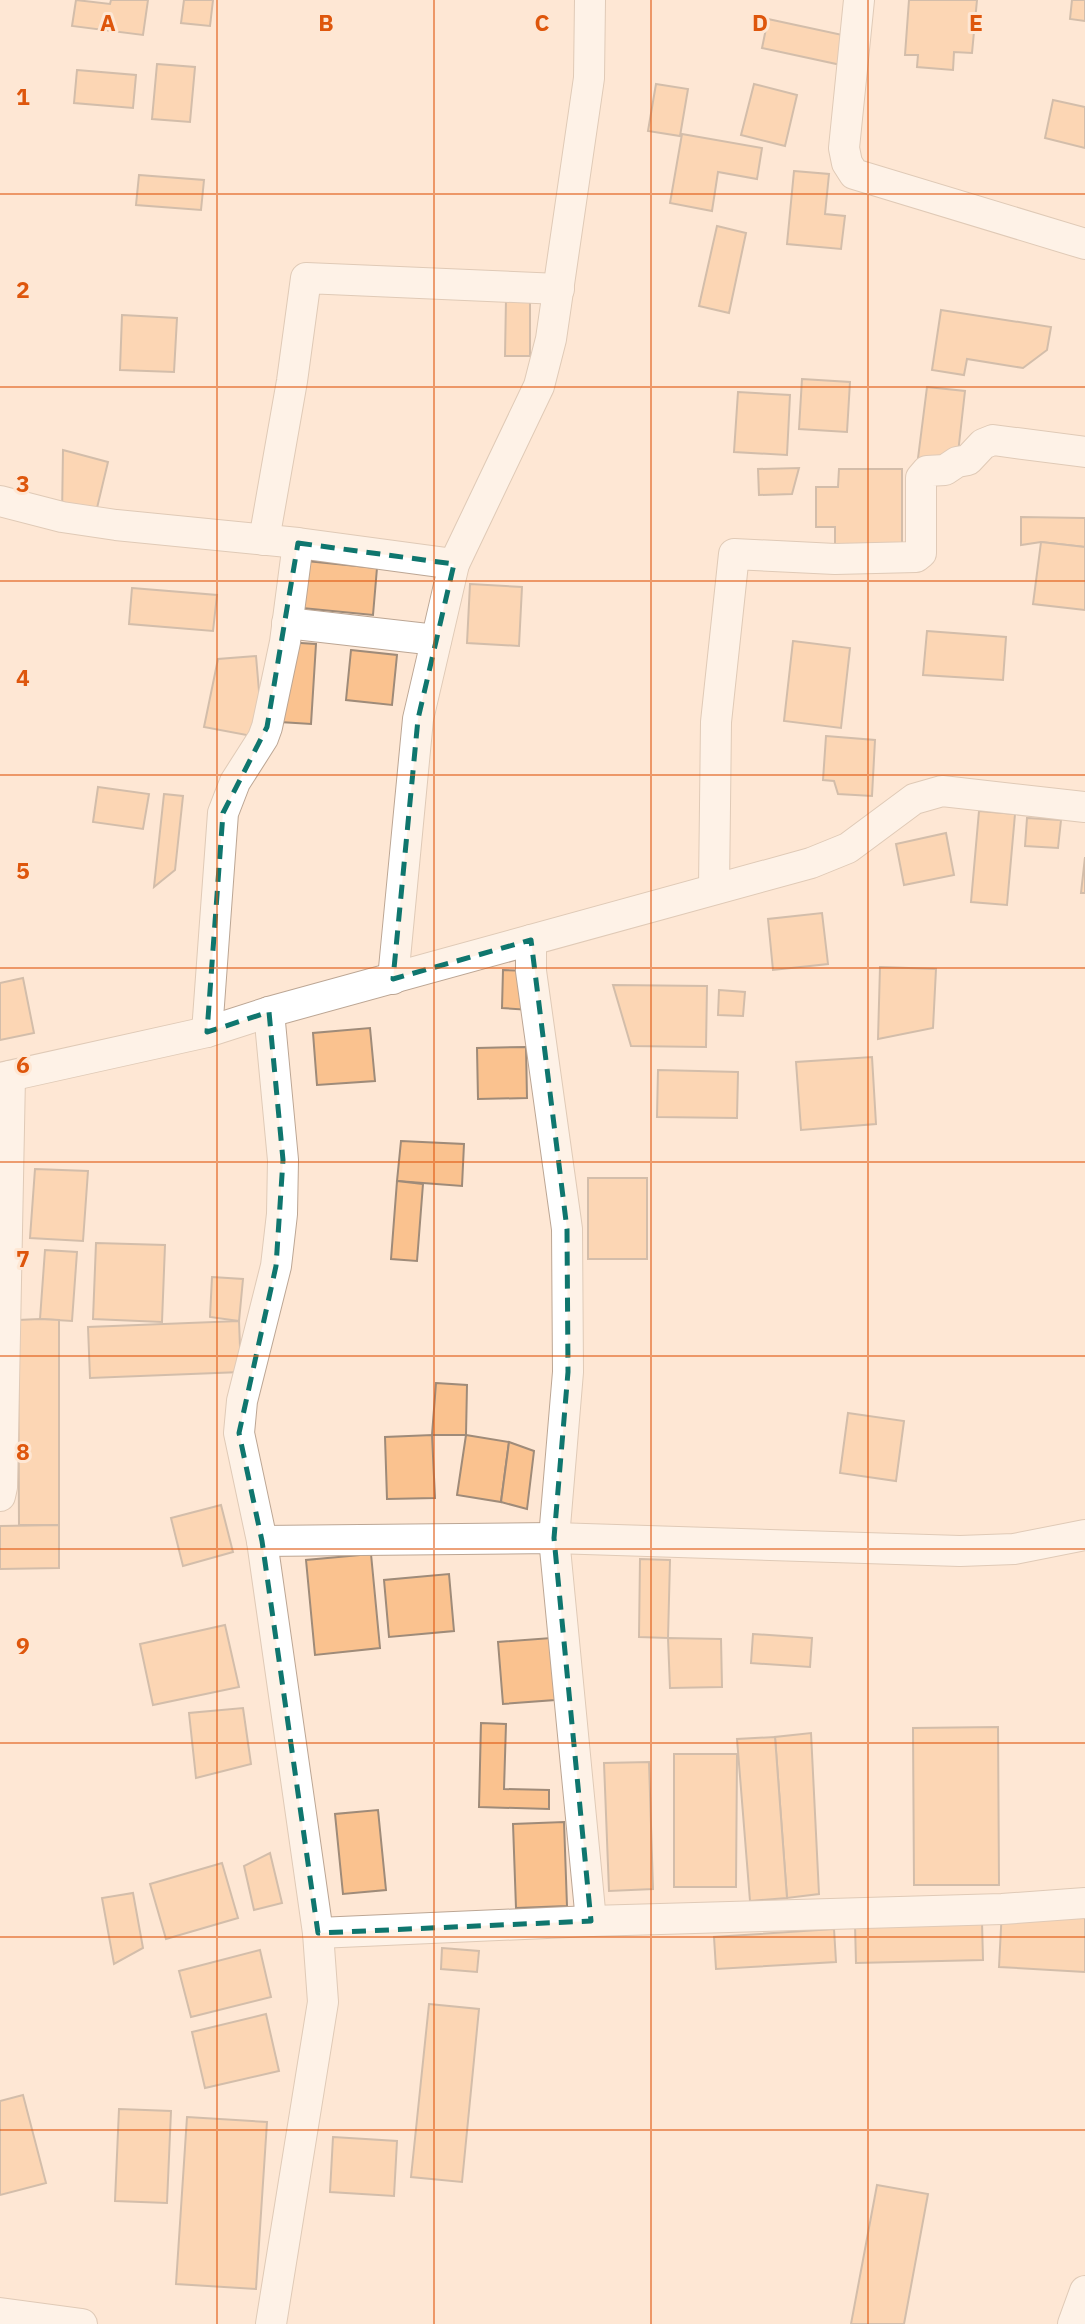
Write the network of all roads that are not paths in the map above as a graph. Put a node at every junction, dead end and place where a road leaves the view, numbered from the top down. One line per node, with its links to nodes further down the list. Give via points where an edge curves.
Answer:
1 (590, 0): 4 (street, via 589,78)
2 (859, 0): 3 (street, via 844,148 854,174)
3 (1085, 244)
4 (559, 289): 7 (street, via 306,278); 9 (street, via 540,386)
5 (1085, 453): 13 (street, via 993,440 968,460 945,470 927,471 921,478 921,553 916,557 734,554 716,722)
6 (0, 501): 7 (street, via 116,525)
7 (264, 540): 8 (street)
8 (298, 543): 9 (street); 10 (street)
9 (454, 564): 11 (street)
10 (287, 623): 11 (street); 17 (street, via 263,738 235,782 223,813)
11 (436, 640): 15 (street, via 413,752)
12 (1085, 807): 13 (street, via 942,791 914,799 848,848 811,863)
13 (714, 888): 14 (street)
14 (531, 940): 15 (street); 21 (street, via 531,971 567,1229 568,1372)
15 (393, 979): 16 (street)
16 (269, 1012): 17 (street); 22 (street, via 283,1160 282,1214 276,1266 242,1401 239,1433)
17 (207, 1032): 18 (street)
18 (5, 1077): 19 (street)
19 (0, 1496)
20 (1085, 1535): 21 (street, via 1014,1549 960,1551)
21 (554, 1538): 22 (street); 24 (street)
22 (262, 1541): 25 (street)
23 (1085, 1903): 24 (street)
24 (591, 1921): 25 (street)
25 (318, 1933): 29 (street, via 323,2002)
26 (1085, 2291): 30 (street)
27 (0, 2313): 28 (street)
28 (82, 2324)
29 (271, 2324)
30 (1073, 2324)

